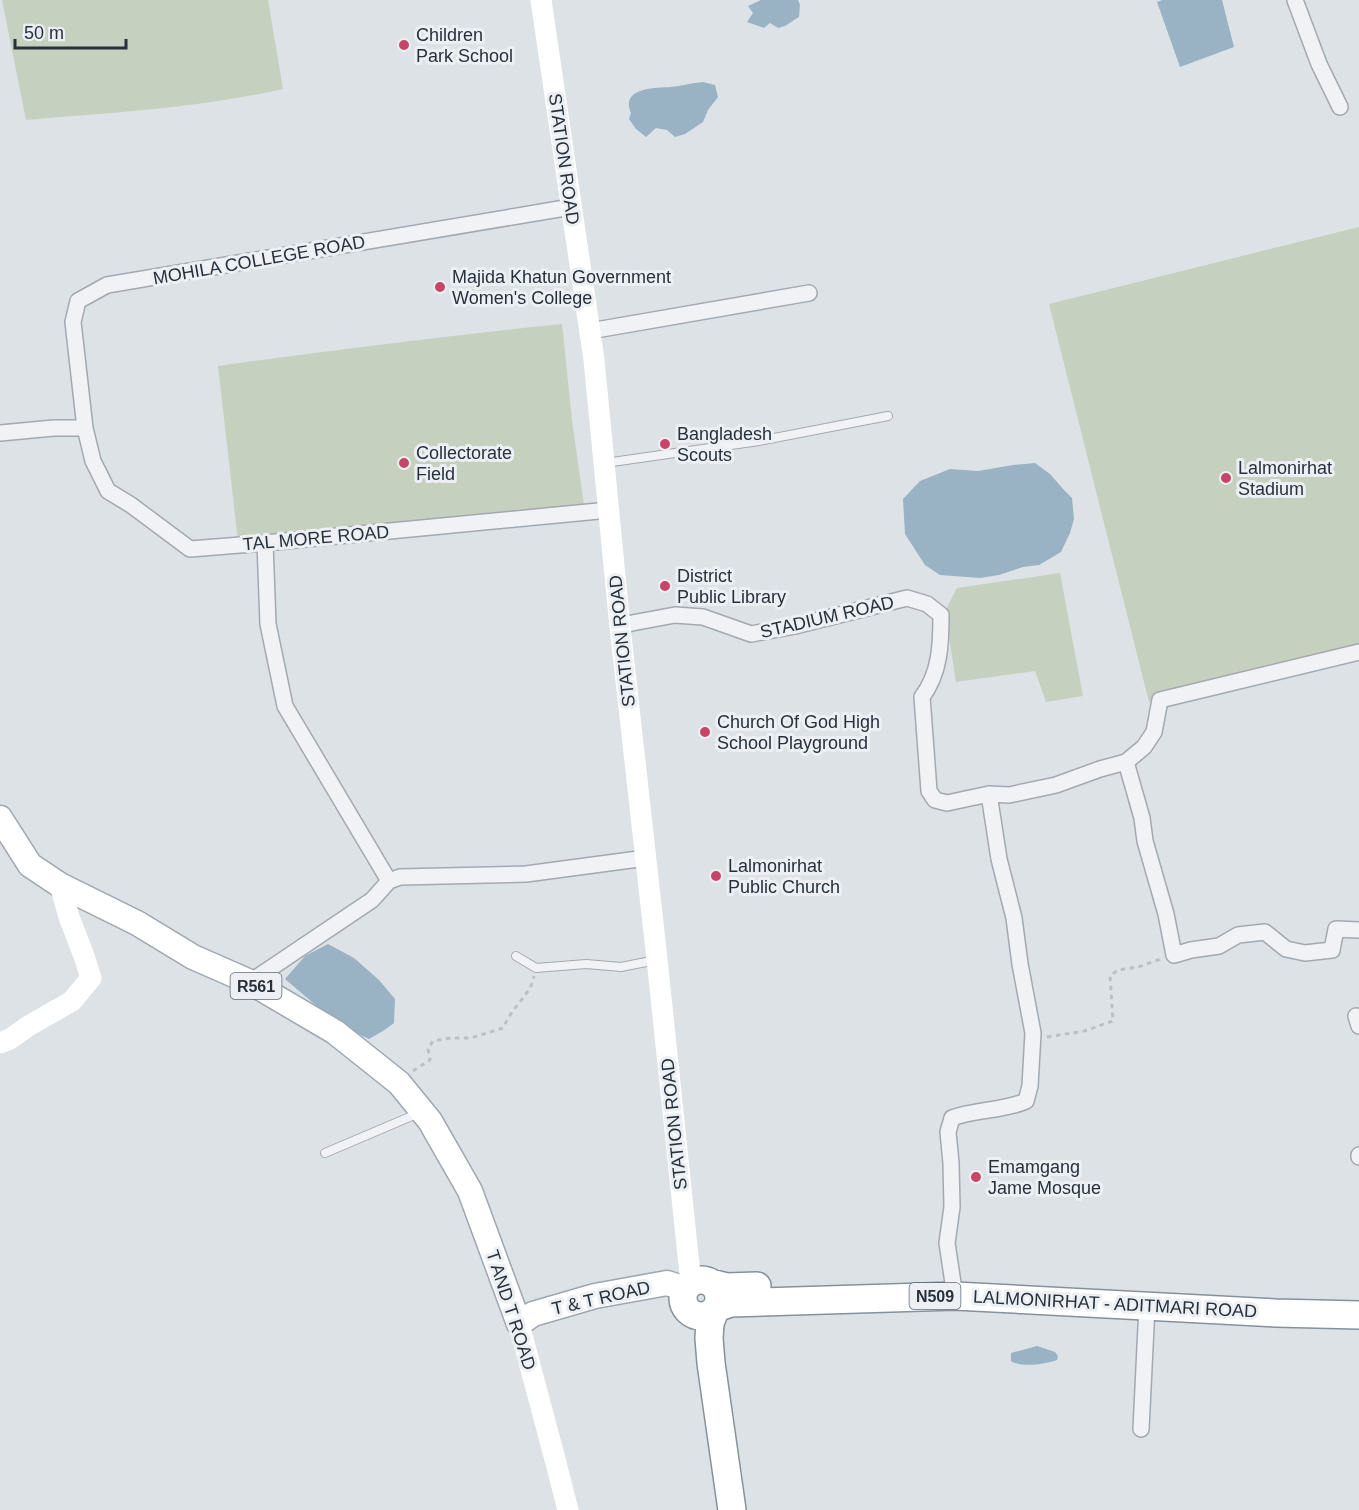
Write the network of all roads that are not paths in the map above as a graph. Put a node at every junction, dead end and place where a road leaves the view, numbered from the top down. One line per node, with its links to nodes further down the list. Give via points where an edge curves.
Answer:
1 (541, 0): 4 (main road, STATION ROAD)
2 (1295, 0): 3 (street)
3 (1340, 107)
4 (571, 207): 6 (main road, STATION ROAD); 8 (street, MOHILA COLLEGE ROAD, via 107,285 78,301 73,322)
5 (809, 293): 6 (street)
6 (590, 331): 10 (main road, STATION ROAD)
7 (888, 416): 10 (lane, via 759,441)
8 (85, 428): 9 (street); 12 (street, TAL MORE ROAD, via 93,461 108,490 190,549)
9 (0, 433)
10 (604, 463): 11 (main road, STATION ROAD)
11 (609, 510): 12 (street, TAL MORE ROAD); 13 (main road, STATION ROAD)
12 (265, 543): 19 (street, via 268,624 285,706)
13 (620, 627): 16 (street, STADIUM ROAD, via 675,615 703,616 751,634 907,598 927,604 941,615 936,668 922,697 929,791 935,800 946,803); 18 (main road, STATION ROAD)
14 (1359, 652): 15 (street, STADIUM ROAD, via 1160,700 1154,732)
15 (1126, 762): 16 (street, STADIUM ROAD, via 1056,785 1009,795); 21 (street, via 1174,955 1219,946 1238,935 1265,932 1286,949 1305,953 1332,950 1336,929)
16 (989, 794): 28 (street, via 1033,1033 1030,1086 1026,1101 1016,1106 952,1118 948,1132 952,1207 947,1243)
17 (0, 818): 20 (main road, R561, via 30,865)
18 (646, 858): 19 (street, via 526,874); 23 (main road, STATION ROAD)
19 (389, 880): 24 (street, via 372,900)
20 (60, 885): 24 (main road, R561, via 137,923 193,957); 25 (main road, via 91,978 72,1001)
21 (1359, 930)
22 (516, 956): 23 (lane, via 536,968 586,964 621,967)
23 (657, 959): 29 (main road, STATION ROAD)
24 (250, 982): 26 (main road, R561, via 335,1032 399,1083)
25 (0, 1043)
26 (427, 1116): 27 (lane); 33 (main road, T AND T ROAD / R561, via 470,1191)
27 (325, 1153)
28 (953, 1283): 29 (highway, N509, via 727,1287); 30 (highway, N509, via 1209,1299)
29 (700, 1296): 31 (highway, LALMONIRHAT - ADITMARI ROAD / N509, via 731,1303 955,1296); 33 (main road, T & T ROAD, via 667,1283 595,1296 533,1314); 36 (highway); 37 (highway, via 710,1323 711,1363)
30 (1359, 1302)
31 (1147, 1306): 32 (highway, LALMONIRHAT - ADITMARI ROAD / N509); 34 (street)
32 (1359, 1315)
33 (519, 1324): 35 (main road, T AND T ROAD)
34 (1141, 1429)
35 (567, 1510)
36 (725, 1510)
37 (732, 1510)

